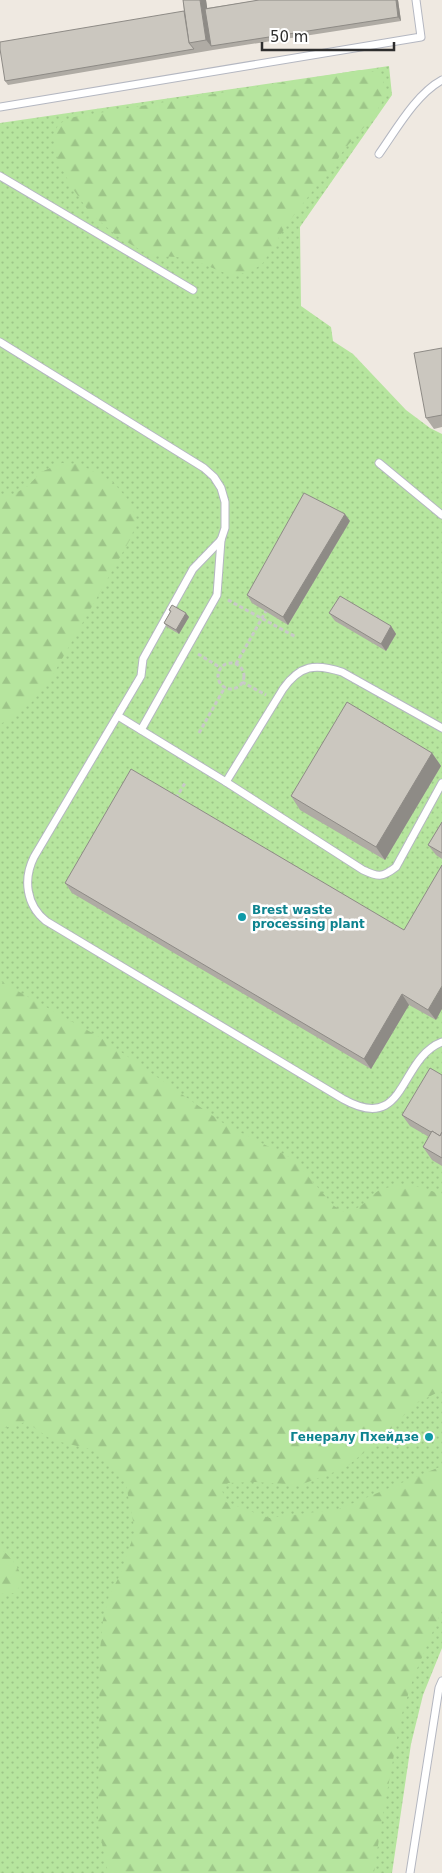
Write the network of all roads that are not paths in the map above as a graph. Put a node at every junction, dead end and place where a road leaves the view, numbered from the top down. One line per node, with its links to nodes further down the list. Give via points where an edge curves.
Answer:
1 (416, 0): 3 (lane, via 421,37)
2 (442, 80): 4 (lane, via 422,95)
3 (0, 107)
4 (378, 154)
5 (0, 176): 6 (lane)
6 (192, 290)
7 (0, 342): 10 (lane, via 214,477 222,488 225,502 225,528)
8 (379, 463): 9 (lane)
9 (442, 515)
10 (221, 540): 11 (lane, via 193,569 143,659 141,676); 13 (lane, via 217,595)
11 (118, 716): 13 (lane); 16 (lane, via 29,866 29,898 38,915 364,1109 386,1106 394,1100 428,1050)
12 (442, 728): 14 (lane, via 342,672 314,666 291,678)
13 (141, 730): 14 (lane)
14 (226, 782): 15 (lane, via 375,876 386,875 396,867)
15 (442, 783)
16 (442, 1042)
17 (442, 1681): 18 (lane)
18 (410, 1873)

